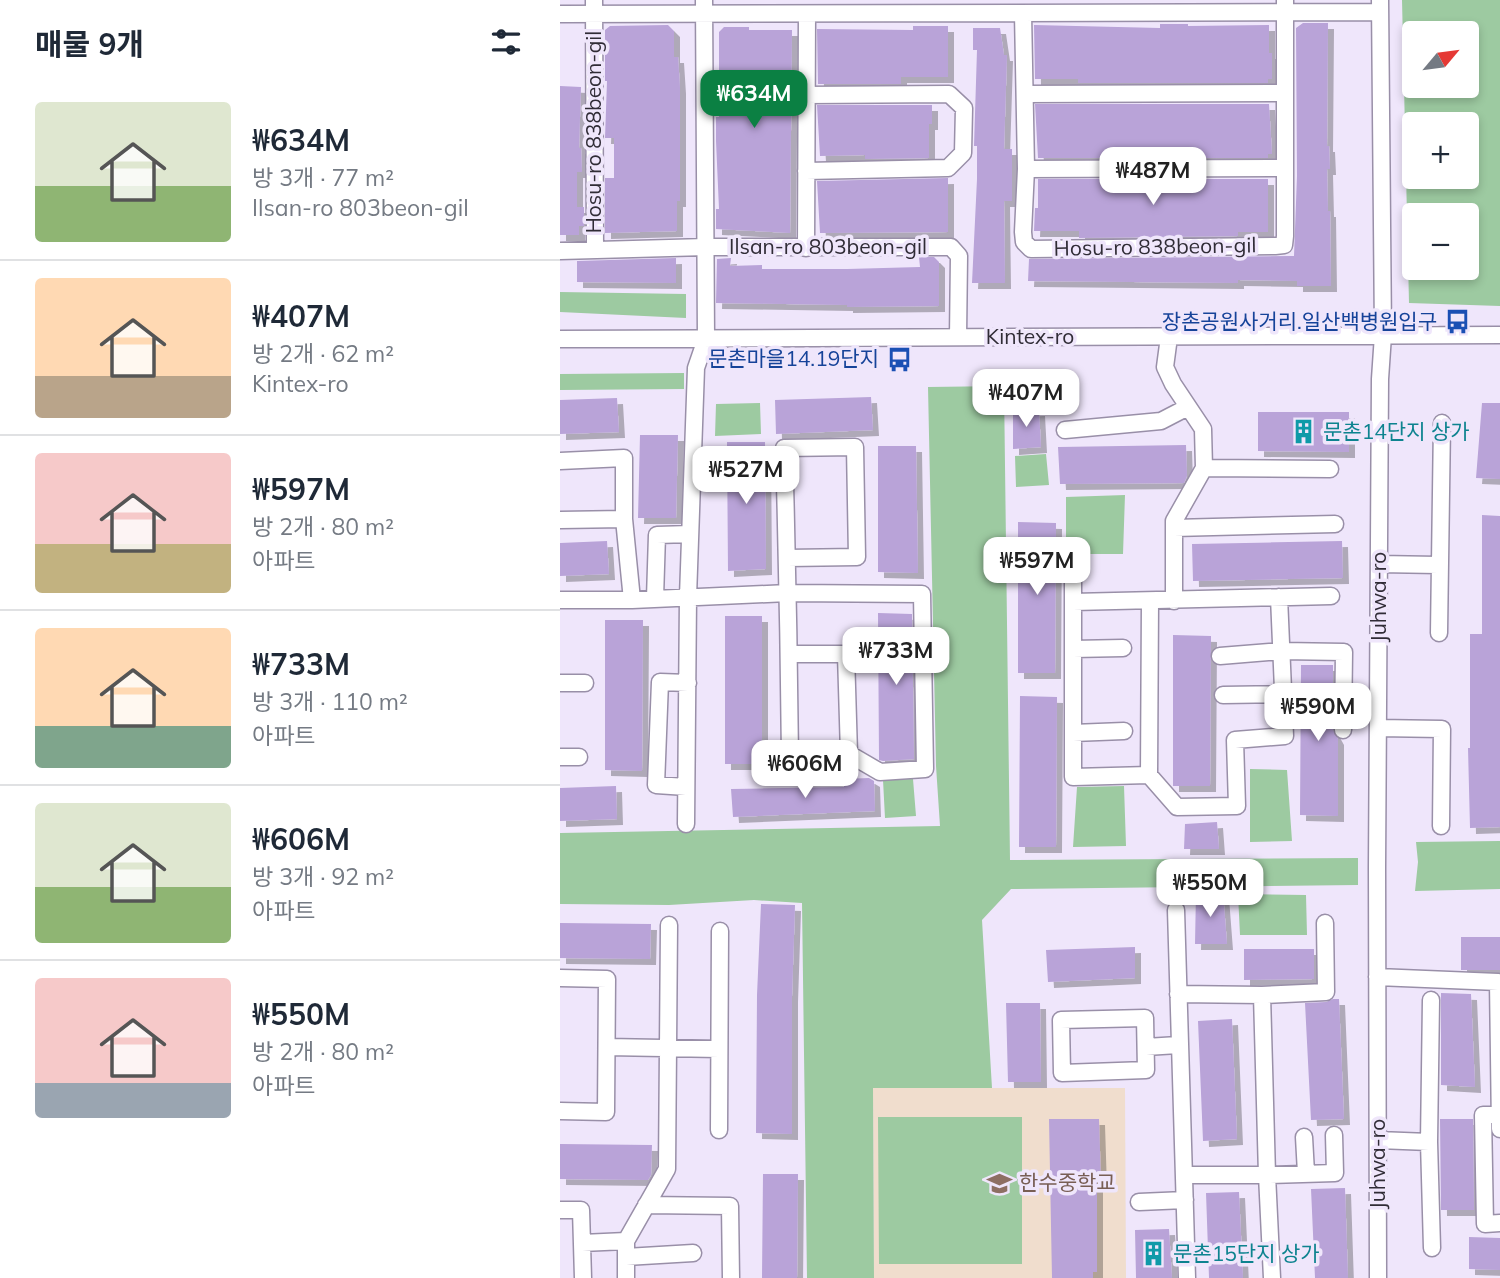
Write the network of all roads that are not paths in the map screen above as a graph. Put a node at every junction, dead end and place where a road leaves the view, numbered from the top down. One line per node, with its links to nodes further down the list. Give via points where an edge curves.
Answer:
1 (1084, 6): 2 (street, Hosu-ro 838beon-gil); 9 (street, Hosu-ro 838beon-gil)
2 (1184, 6): 3 (street, Hosu-ro 838beon-gil)
3 (1285, 6): 4 (street, Hosu-ro 838beon-gil); 11 (street, Hosu-ro 838beon-gil)
4 (1379, 6): 21 (street, Juhwa-ro)
5 (594, 7): 6 (street, Hosu-ro 838beon-gil); 10 (street, Hosu-ro 838beon-gil); 19 (street, Hosu-ro 838beon-gil)
6 (704, 7): 8 (street, Hosu-ro 838beon-gil); 17 (street, Ilsan-ro 803beon-gil)
7 (944, 7): 8 (street, Hosu-ro 838beon-gil); 9 (street, Hosu-ro 838beon-gil)
8 (807, 13): 13 (street)
9 (1023, 13): 12 (street, Hosu-ro 838beon-gil)
10 (560, 14)
11 (1284, 93): 12 (street); 14 (street, Hosu-ro 838beon-gil)
12 (1025, 94): 15 (street, Hosu-ro 838beon-gil)
13 (806, 95): 16 (street); 16 (street, via 949,94 964,108 963,153 948,168)
14 (1283, 168): 15 (street); 15 (street, Hosu-ro 838beon-gil, via 1284,245 1045,249 1031,249 1024,242)
15 (1026, 169)
16 (806, 171): 18 (street)
17 (706, 247): 18 (street, Ilsan-ro 803beon-gil); 19 (street, Ilsan-ro 803beon-gil); 26 (street, Ilsan-ro 803beon-gil)
18 (806, 248): 23 (street, Ilsan-ro 803beon-gil, via 951,247 959,256)
19 (595, 250): 20 (street, Ilsan-ro 803beon-gil)
20 (560, 251)
21 (1383, 335): 22 (street, Kintex-ro); 24 (street, Kintex-ro); 40 (street, Juhwa-ro)
22 (1500, 335)
23 (958, 337): 24 (street, Kintex-ro); 26 (street, Kintex-ro)
24 (1169, 337): 27 (street, via 1165,368)
25 (560, 339): 26 (street, Kintex-ro)
26 (706, 339): 37 (street, Ilsan-ro 803beon-gil, via 696,368)
27 (1188, 407): 29 (street, via 1161,421); 31 (street, via 1203,429)
28 (1442, 423): 41 (street)
29 (1065, 430)
30 (560, 461): 33 (street, via 624,458)
31 (1204, 468): 32 (street); 36 (street)
32 (1330, 469)
33 (624, 519): 34 (street); 48 (street)
34 (560, 520)
35 (1335, 524): 36 (street)
36 (1174, 528): 50 (street)
37 (690, 534): 44 (street, Ilsan-ro 803beon-gil); 46 (street, via 657,535)
38 (787, 558): 38 (street, via 784,448 855,447 857,557); 42 (street)
39 (1073, 560): 51 (street)
40 (1379, 564): 41 (street); 63 (street, Juhwa-ro)
41 (1438, 565): 52 (street)
42 (788, 593): 44 (street); 56 (street); 67 (street, via 922,594 925,769 880,772)
43 (1331, 596): 45 (street)
44 (688, 597): 46 (street); 60 (street, Ilsan-ro 803beon-gil)
45 (1279, 597): 50 (street); 55 (street)
46 (655, 598): 48 (street)
47 (560, 600): 48 (street)
48 (632, 600)
49 (1150, 601): 50 (street); 51 (street); 70 (street)
50 (1174, 601)
51 (1073, 602): 54 (street)
52 (1438, 633)
53 (1123, 648): 54 (street)
54 (1073, 649): 66 (street)
55 (1282, 651): 57 (street); 61 (street); 64 (street, via 1344,652)
56 (789, 654): 67 (street, via 846,654); 67 (street, via 790,757)
57 (1220, 656)
58 (560, 683): 59 (street)
59 (585, 683)
60 (688, 683): 71 (street, Ilsan-ro 803beon-gil); 71 (street, via 660,682 656,785)
61 (1283, 694): 62 (street); 70 (street, via 1285,736 1235,740 1237,806 1177,807)
62 (1223, 695)
63 (1378, 728): 73 (street, via 1442,729); 78 (street, Juhwa-ro)
64 (1343, 730)
65 (1124, 731): 66 (street)
66 (1073, 733): 70 (street, via 1073,777)
67 (849, 754)
68 (560, 757): 69 (street)
69 (579, 757)
70 (1149, 775)
71 (686, 787): 72 (street, Ilsan-ro 803beon-gil)
72 (686, 824)
73 (1441, 825)
74 (1176, 910): 80 (street)
75 (1325, 923): 81 (street, via 1326,992)
76 (669, 925): 86 (street)
77 (720, 931): 87 (street)
78 (1377, 977): 89 (street, via 1498,982); 94 (street, Juhwa-ro)
79 (560, 978): 84 (street, via 607,979)
80 (1178, 994): 81 (street); 83 (street)
81 (1262, 995): 98 (street)
82 (1431, 1000): 95 (street)
83 (1178, 1045): 85 (street); 97 (street)
84 (607, 1047): 86 (street); 88 (street, via 606,1112)
85 (1146, 1047): 85 (street, via 1145,1018 1061,1020 1062,1073 1146,1070)
86 (668, 1048): 87 (street); 101 (street, via 667,1169)
87 (719, 1049): 91 (street)
88 (560, 1111)
89 (1499, 1115): 90 (street); 103 (street, via 1483,1115 1485,1224)
90 (1500, 1129)
91 (719, 1130)
92 (1334, 1135): 96 (street, via 1335,1173)
93 (1304, 1137): 96 (street)
94 (1378, 1140): 95 (street); 113 (street, Juhwa-ro)
95 (1429, 1142): 105 (street)
96 (1306, 1174): 98 (street)
97 (1185, 1175): 98 (street); 99 (street)
98 (1268, 1175): 112 (street)
99 (1185, 1200): 100 (street); 111 (street)
100 (1139, 1202)
101 (646, 1205): 106 (street); 110 (street, via 730,1206)
102 (560, 1210): 104 (street, via 581,1210)
103 (1500, 1223)
104 (582, 1243): 106 (street); 108 (street)
105 (1432, 1248)
106 (626, 1249): 107 (street); 109 (street)
107 (693, 1253)
108 (583, 1278)
109 (626, 1278)
110 (731, 1278)
111 (1187, 1278)
112 (1272, 1278)
113 (1378, 1278)

